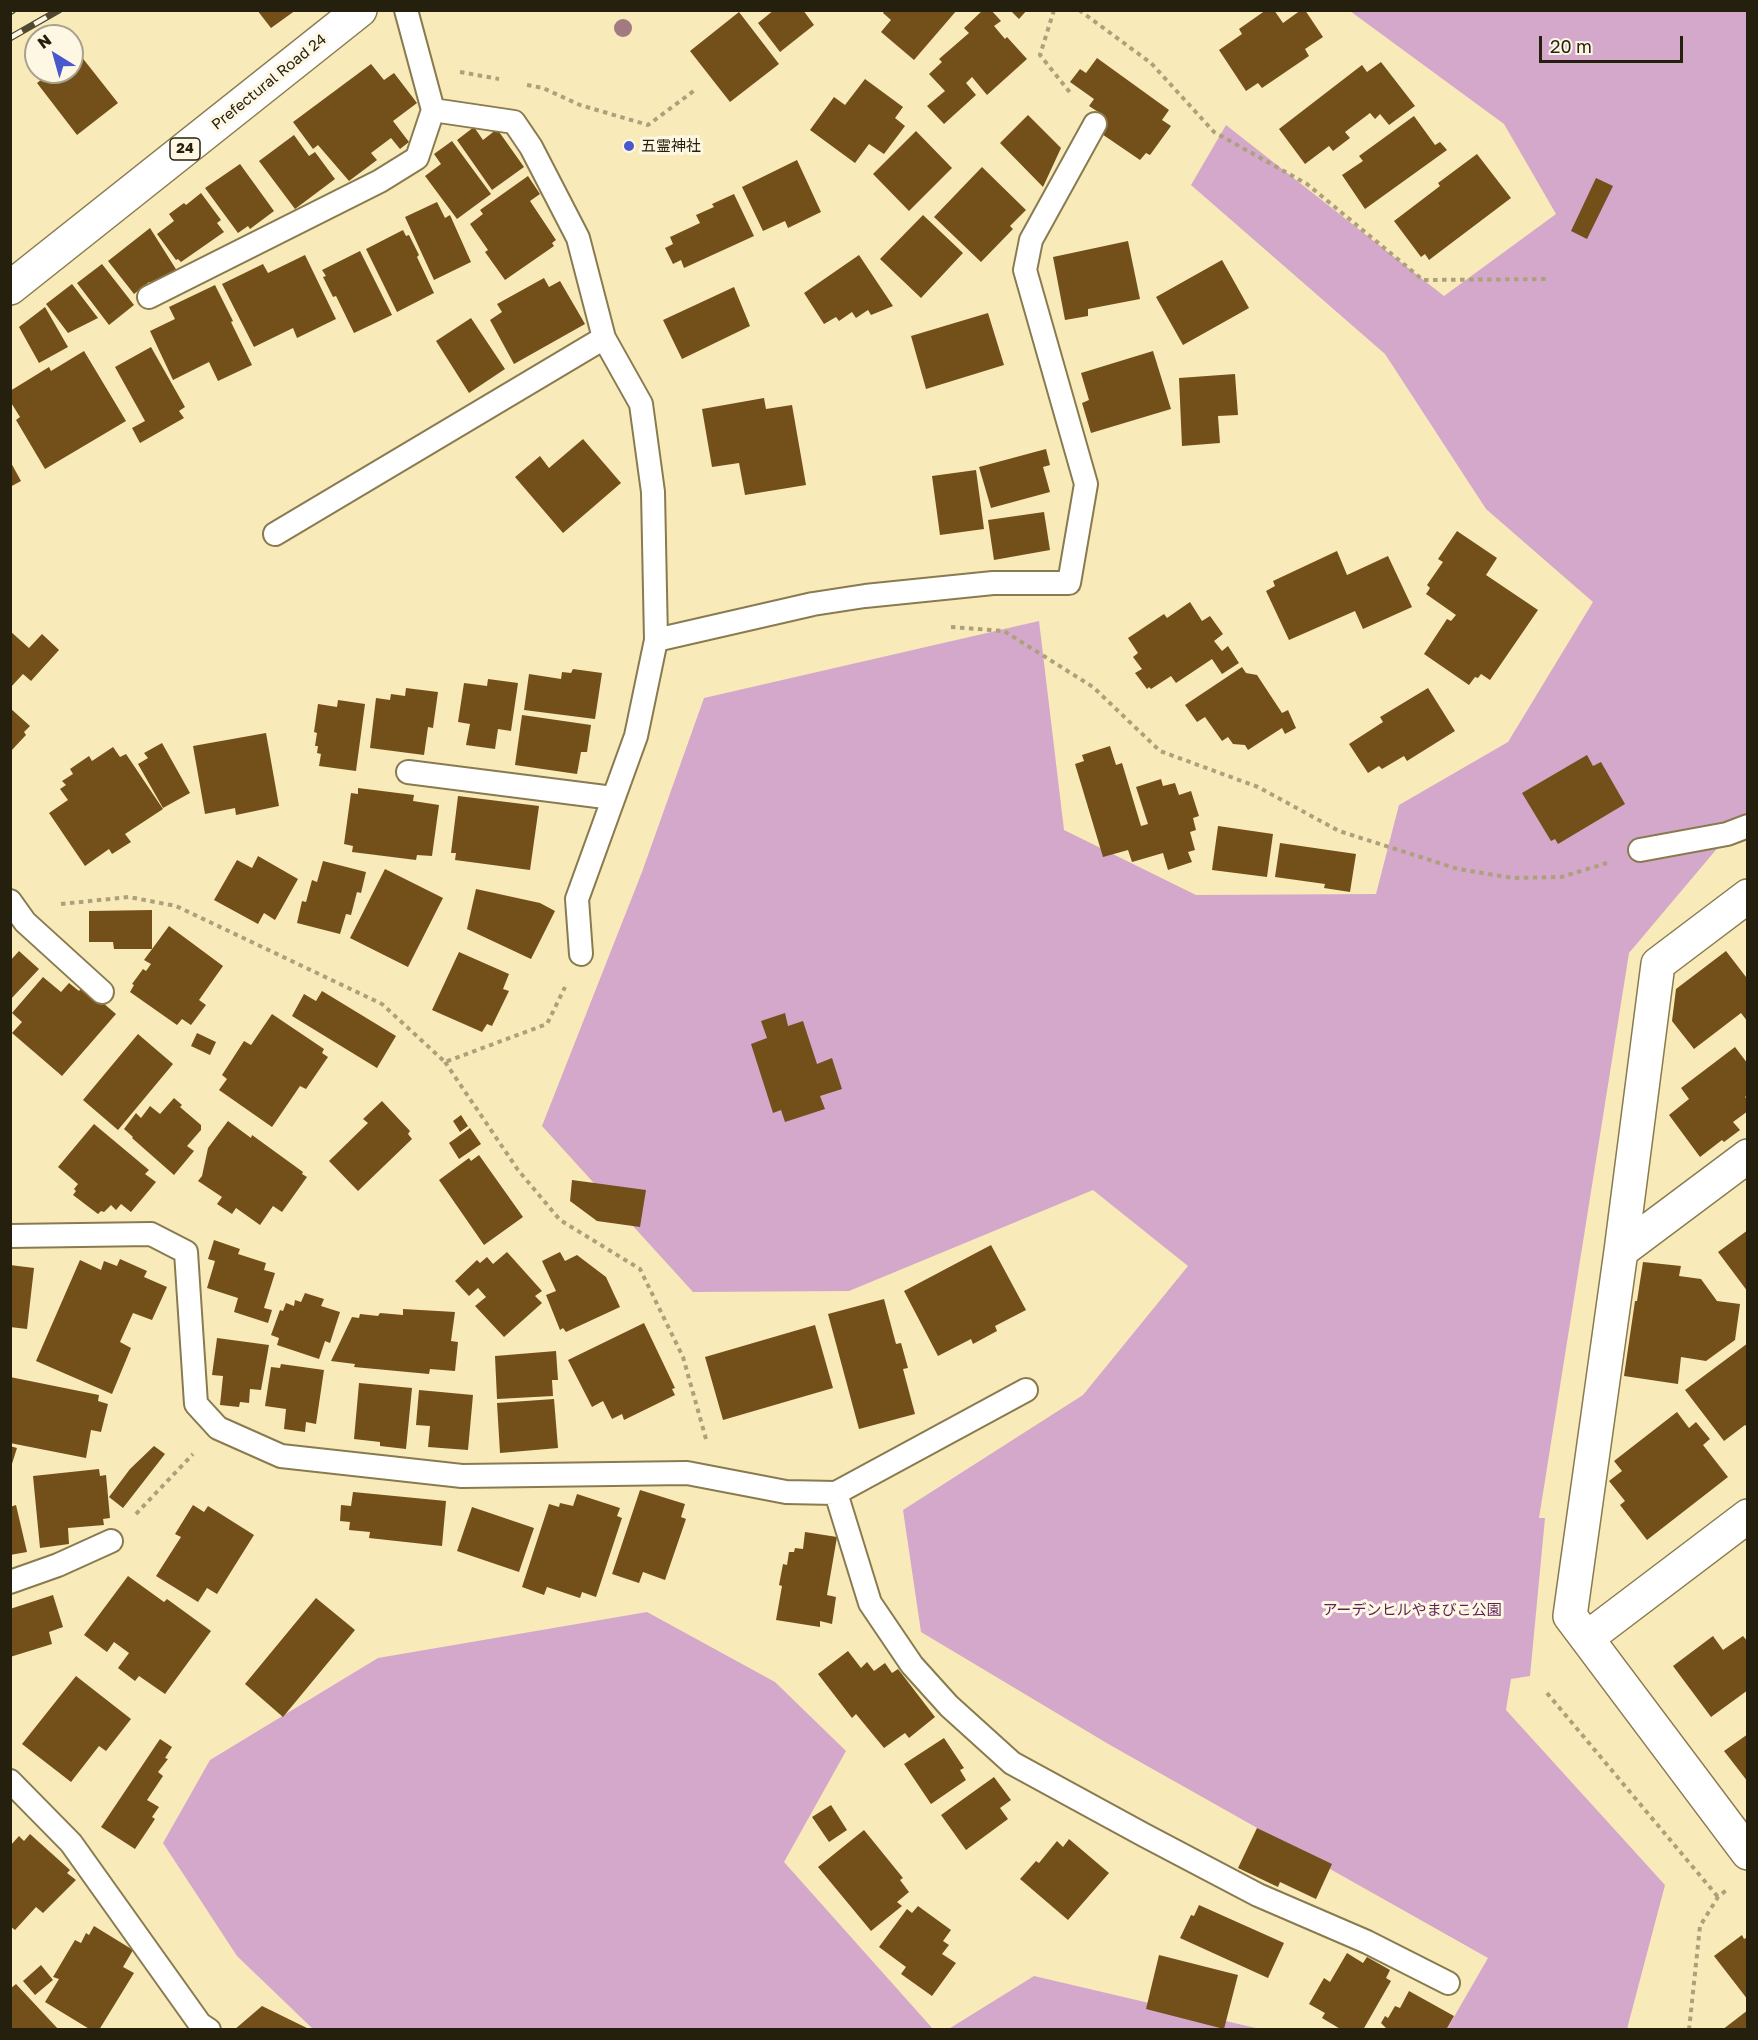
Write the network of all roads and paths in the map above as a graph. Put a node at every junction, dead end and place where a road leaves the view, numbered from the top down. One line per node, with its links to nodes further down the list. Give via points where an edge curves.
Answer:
1 (360, 10): 12 (street, Prefectural Road 24 / 24)
2 (406, 10): 5 (lane)
3 (1054, 10): 10 (path, via 1040,55)
4 (1079, 10): 11 (path, via 1151,63 1214,132 1307,184 1423,280)
5 (421, 64): 6 (path); 9 (lane)
6 (510, 82)
7 (521, 84): 8 (path, via 648,125)
8 (695, 90)
9 (433, 110): 13 (lane, via 417,158 380,181); 14 (lane, via 514,122 578,238)
10 (1095, 124): 17 (lane, via 1031,240 1025,270 1086,484 1069,583 993,583 865,596)
11 (1550, 279)
12 (10, 288)
13 (149, 297)
14 (604, 338): 15 (lane); 17 (lane, via 641,404 653,492)
15 (275, 534)
16 (948, 627): 21 (path, via 1004,631 1093,687 1160,752 1257,787 1339,831 1458,869 1513,878 1562,877)
17 (656, 640): 19 (lane, via 636,736)
18 (408, 772): 19 (lane)
19 (614, 798): 25 (lane, via 577,898)
20 (1748, 826): 21 (lane, via 1727,834)
21 (1640, 850)
22 (1748, 896): 30 (street, via 1658,963)
23 (10, 901): 26 (lane, via 25,922)
24 (54, 905): 27 (path, via 129,897 176,906 381,1004)
25 (581, 954): 27 (path, via 547,1024)
26 (102, 992)
27 (444, 1062): 33 (path, via 518,1170 560,1220 640,1269 683,1357 709,1452)
28 (1748, 1156): 30 (street)
29 (10, 1236): 32 (lane, via 151,1234 186,1252 196,1404)
30 (1621, 1251): 38 (street, via 1570,1616)
31 (1026, 1389): 34 (lane)
32 (218, 1428): 33 (lane, via 281,1456 462,1476 687,1473); 36 (path)
33 (712, 1478): 34 (lane, via 786,1492)
34 (836, 1493): 44 (lane, via 870,1603 912,1665 941,1698 1012,1763 1258,1895 1367,1942)
35 (1748, 1516): 38 (street)
36 (111, 1541): 37 (lane)
37 (10, 1582)
38 (1587, 1638): 41 (street)
39 (1547, 1693): 43 (path)
40 (10, 1781): 45 (lane, via 71,1843 200,2024)
41 (1748, 1853)
42 (1733, 1885): 43 (path)
43 (1718, 1897): 46 (path, via 1700,1926)
44 (1448, 1983)
45 (209, 2030)
46 (1689, 2030)

